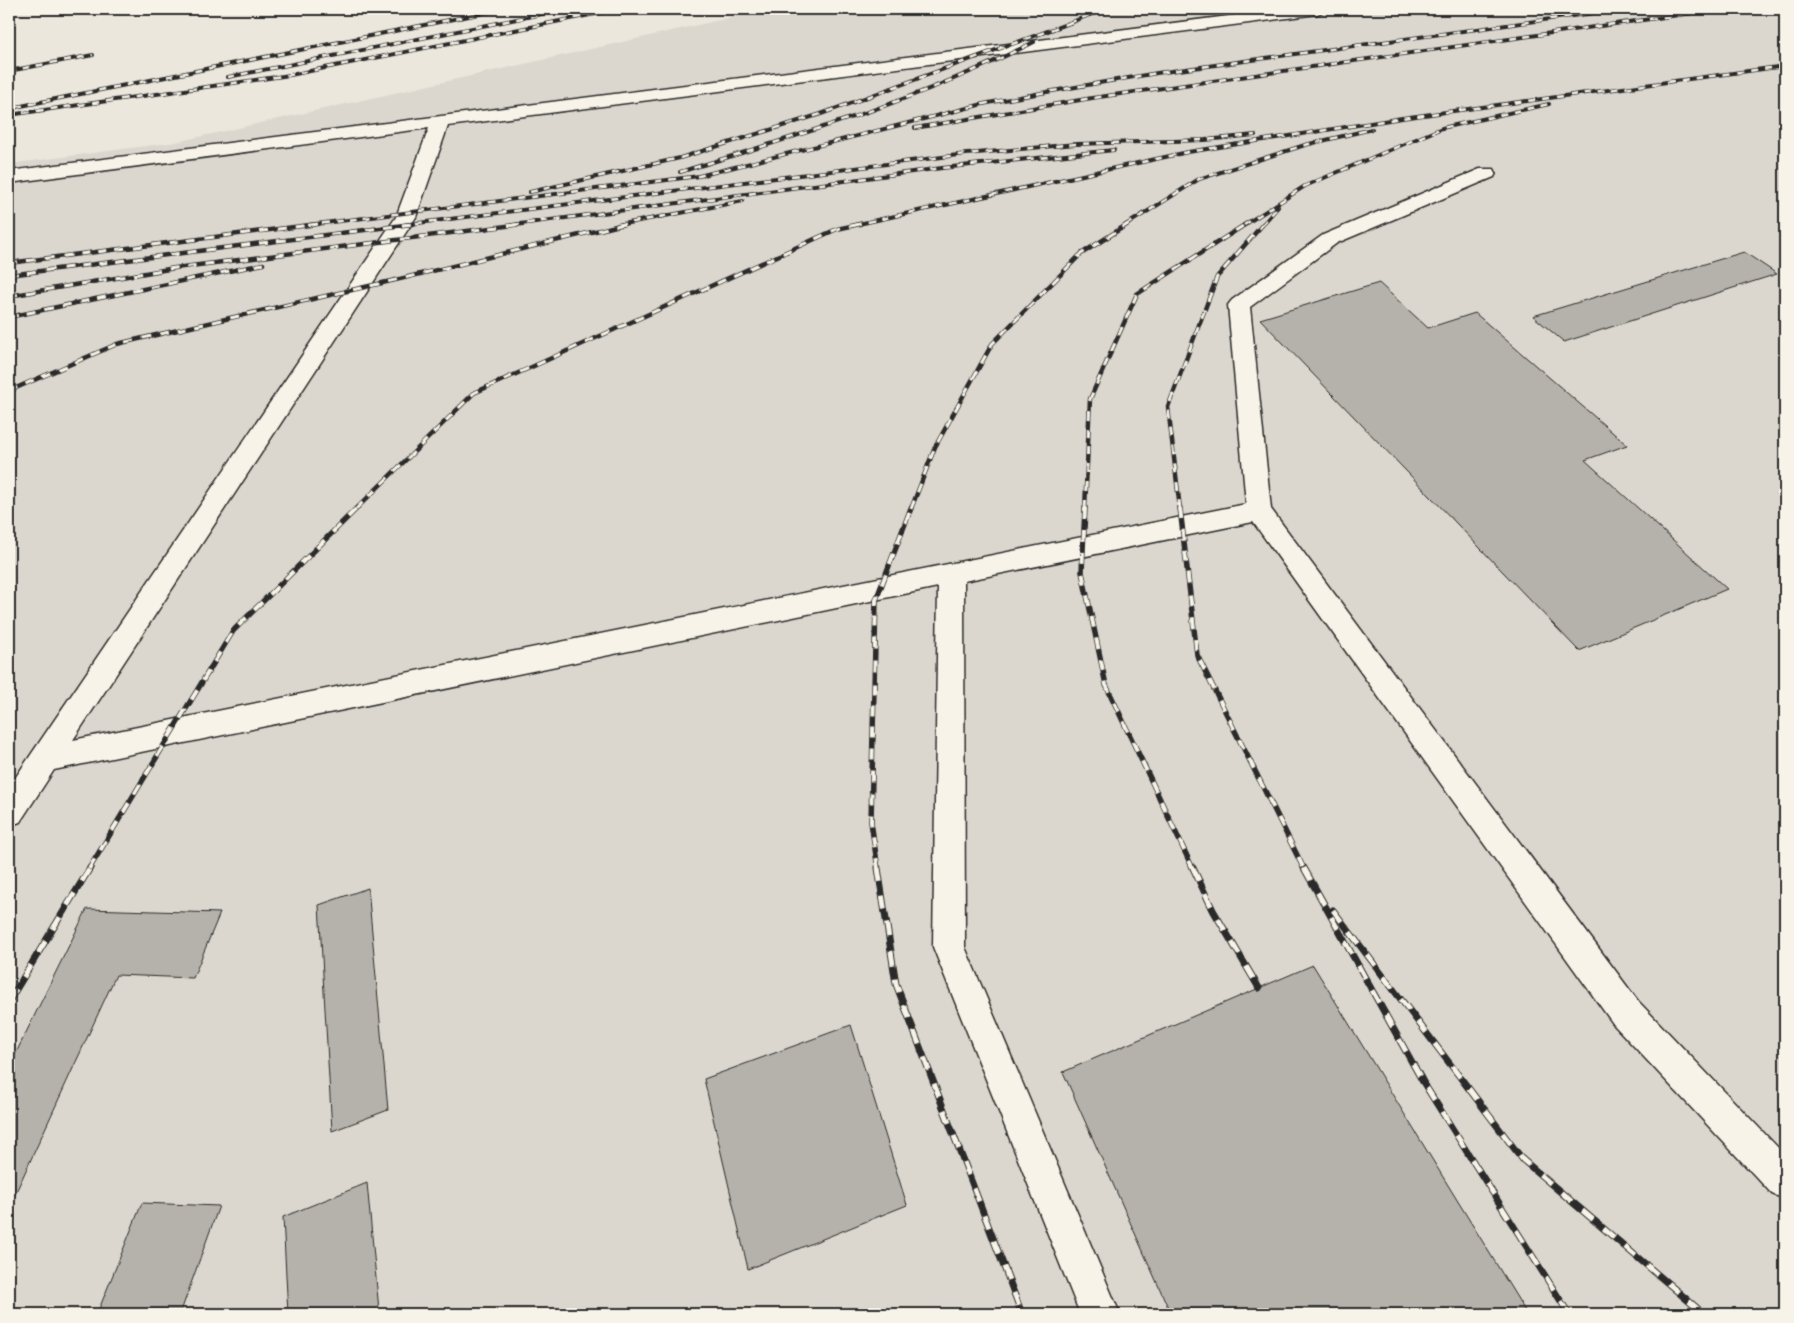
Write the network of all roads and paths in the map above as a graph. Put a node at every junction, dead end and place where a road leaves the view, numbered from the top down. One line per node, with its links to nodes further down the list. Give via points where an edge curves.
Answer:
1 (1318, 9): 2 (lane)
2 (441, 122): 4 (lane); 7 (lane, via 406,217)
3 (1487, 173): 5 (lane, via 1330,239 1239,305)
4 (9, 177)
5 (1259, 511): 6 (lane); 9 (lane, via 1626,1013)
6 (951, 574): 7 (lane); 10 (lane, via 949,948)
7 (44, 759): 8 (lane)
8 (9, 812)
9 (1785, 1181)
10 (1100, 1314)

